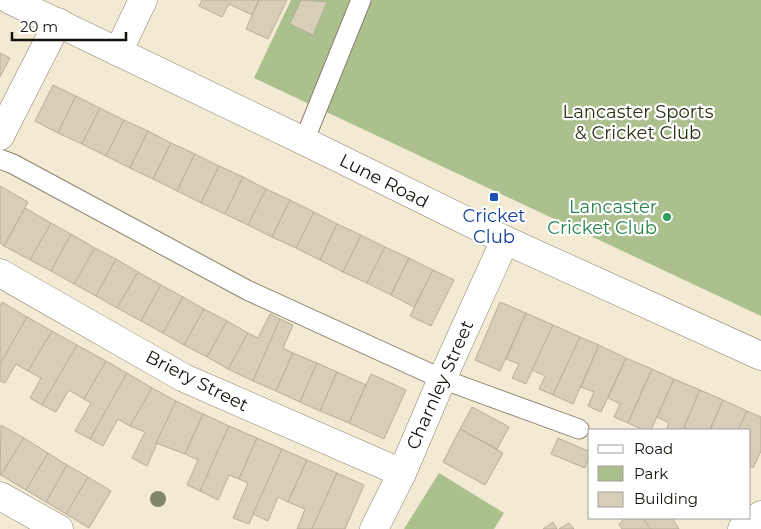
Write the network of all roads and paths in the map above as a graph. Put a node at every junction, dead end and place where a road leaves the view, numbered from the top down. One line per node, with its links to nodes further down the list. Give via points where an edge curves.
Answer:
1 (10, 0): 4 (street, Lune Road)
2 (143, 0): 5 (street)
3 (360, 0): 7 (lane)
4 (58, 22): 5 (street, Lune Road); 6 (street)
5 (118, 52): 7 (street, Lune Road)
6 (0, 136)
7 (304, 141): 9 (street, Lune Road)
8 (0, 159): 12 (lane, via 219,276)
9 (505, 240): 11 (street, Lune Road); 12 (street, Charnley Street)
10 (0, 273): 14 (street, Briery Street, via 192,382)
11 (761, 356)
12 (442, 379): 13 (lane); 14 (street, Charnley Street)
13 (578, 429)
14 (402, 473): 18 (street, Charnley Street)
15 (0, 496): 17 (street)
16 (761, 515): 19 (street)
17 (59, 529)
18 (374, 529)
19 (742, 529)

